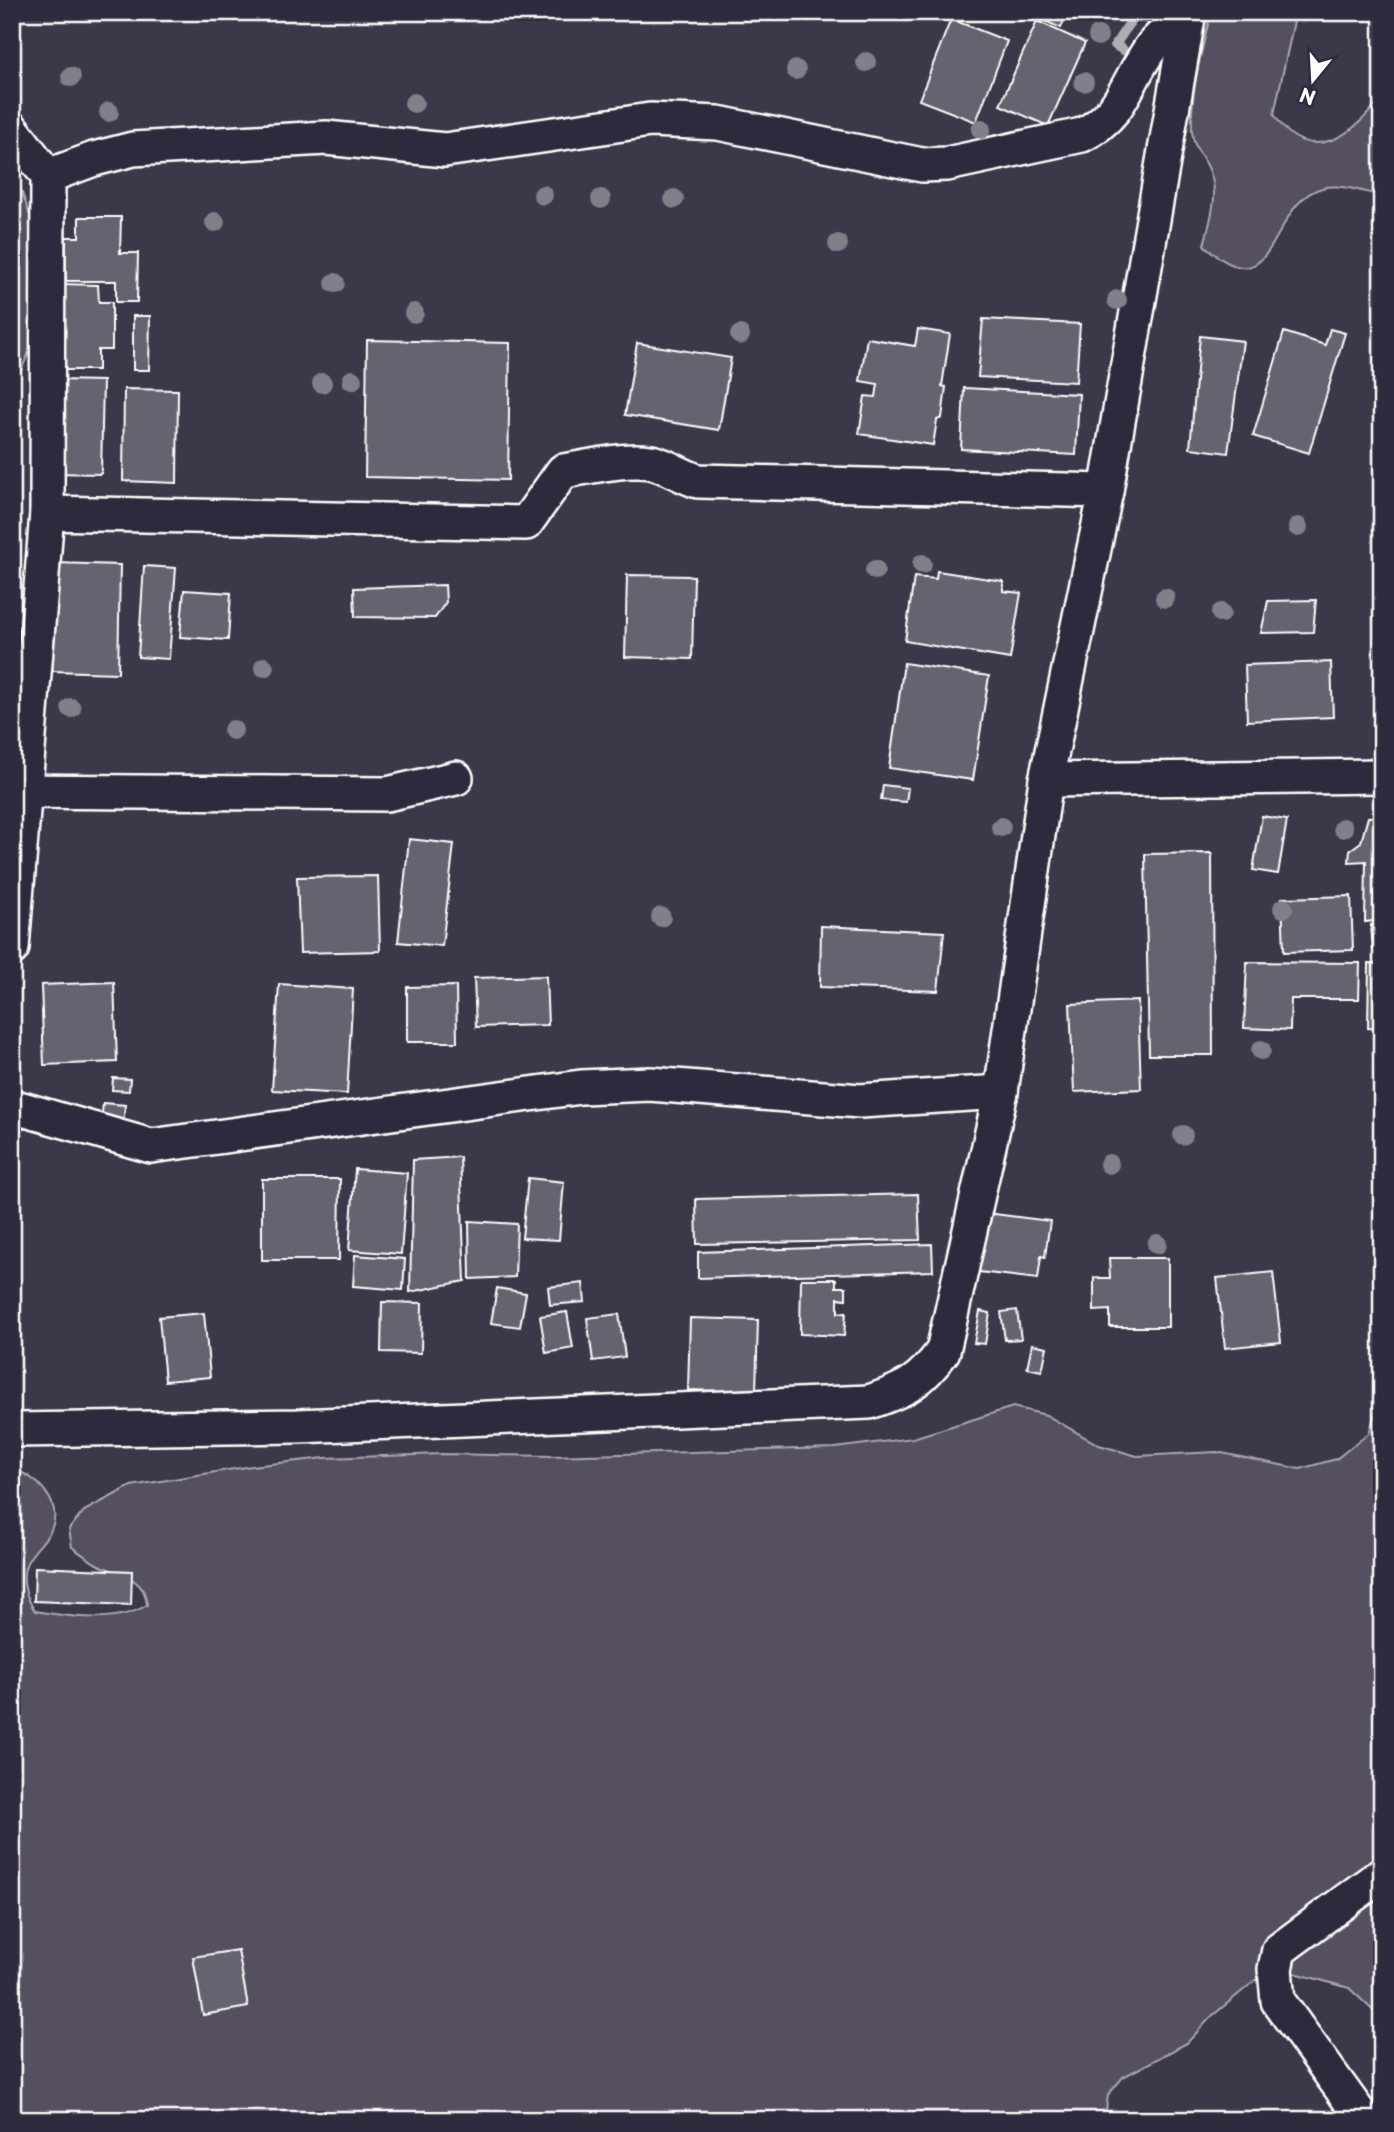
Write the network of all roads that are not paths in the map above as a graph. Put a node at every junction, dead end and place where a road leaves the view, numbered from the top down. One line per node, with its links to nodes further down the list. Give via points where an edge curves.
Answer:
1 (1189, 12): 3 (street, via 1153,46 1115,111 1100,126 1082,135 947,164 922,165 718,123 650,120 445,150 326,138 134,149); 4 (street)
2 (12, 129): 3 (street)
3 (48, 176): 5 (street)
4 (1106, 491): 5 (street, via 698,481 654,463 633,461 563,471 526,523); 8 (street)
5 (47, 513): 9 (street)
6 (1382, 776): 8 (street)
7 (456, 778): 9 (street, via 387,794)
8 (1046, 780): 11 (street)
9 (19, 790): 10 (street)
10 (12, 948)
11 (1001, 1092): 12 (street, via 860,1101 650,1084 581,1087 151,1146); 13 (street, via 943,1351 927,1373 902,1391 870,1402 298,1426)
12 (12, 1106)
13 (12, 1430)
14 (1382, 1874): 15 (street, via 1279,1950 1275,1969 1278,2001)
15 (1364, 2120)

